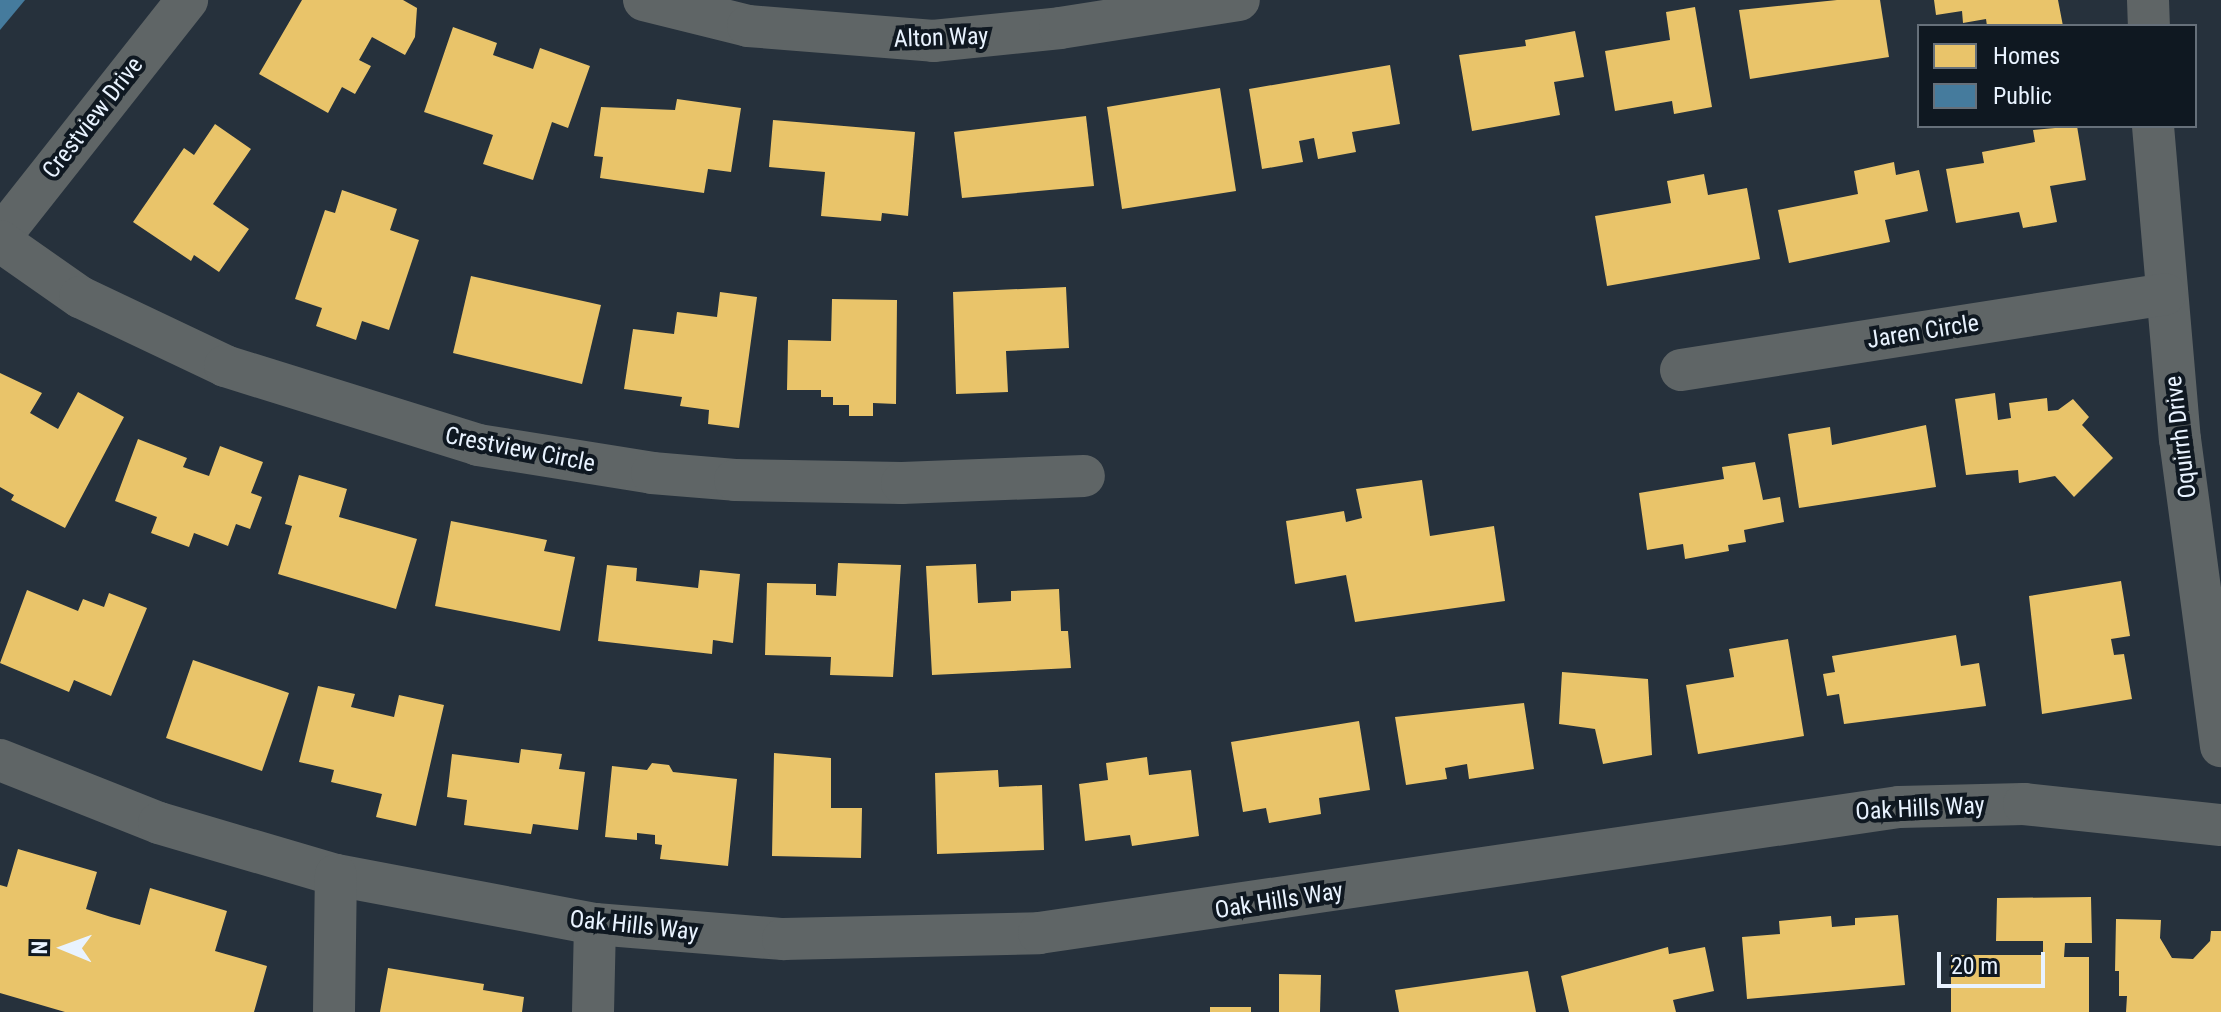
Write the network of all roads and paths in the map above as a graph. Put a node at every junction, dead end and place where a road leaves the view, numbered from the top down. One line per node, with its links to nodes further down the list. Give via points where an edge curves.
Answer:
1 (187, 0): 7 (street, Crestview Drive)
2 (644, 0): 3 (street, Alton Way, via 748,26 933,41)
3 (1239, 0)
4 (2148, 0): 5 (street)
5 (2149, 24)
6 (2153, 128): 8 (street, Oquirrh Drive)
7 (0, 239): 10 (street, Crestview Circle, via 80,297 225,366 478,445 652,473 735,480 875,484)
8 (2165, 294): 9 (street, Jaren Circle); 11 (street, Oquirrh Drive)
9 (1681, 370)
10 (1084, 476)
11 (2221, 746)
12 (0, 760): 14 (street, Oak Hills Way, via 159,823)
13 (2221, 825): 15 (street, Oak Hills Way, via 2024,804 1899,807 1039,933 855,941)
14 (336, 875): 15 (street, Oak Hills Way); 16 (street)
15 (595, 924): 17 (street)
16 (334, 1012)
17 (593, 1012)

